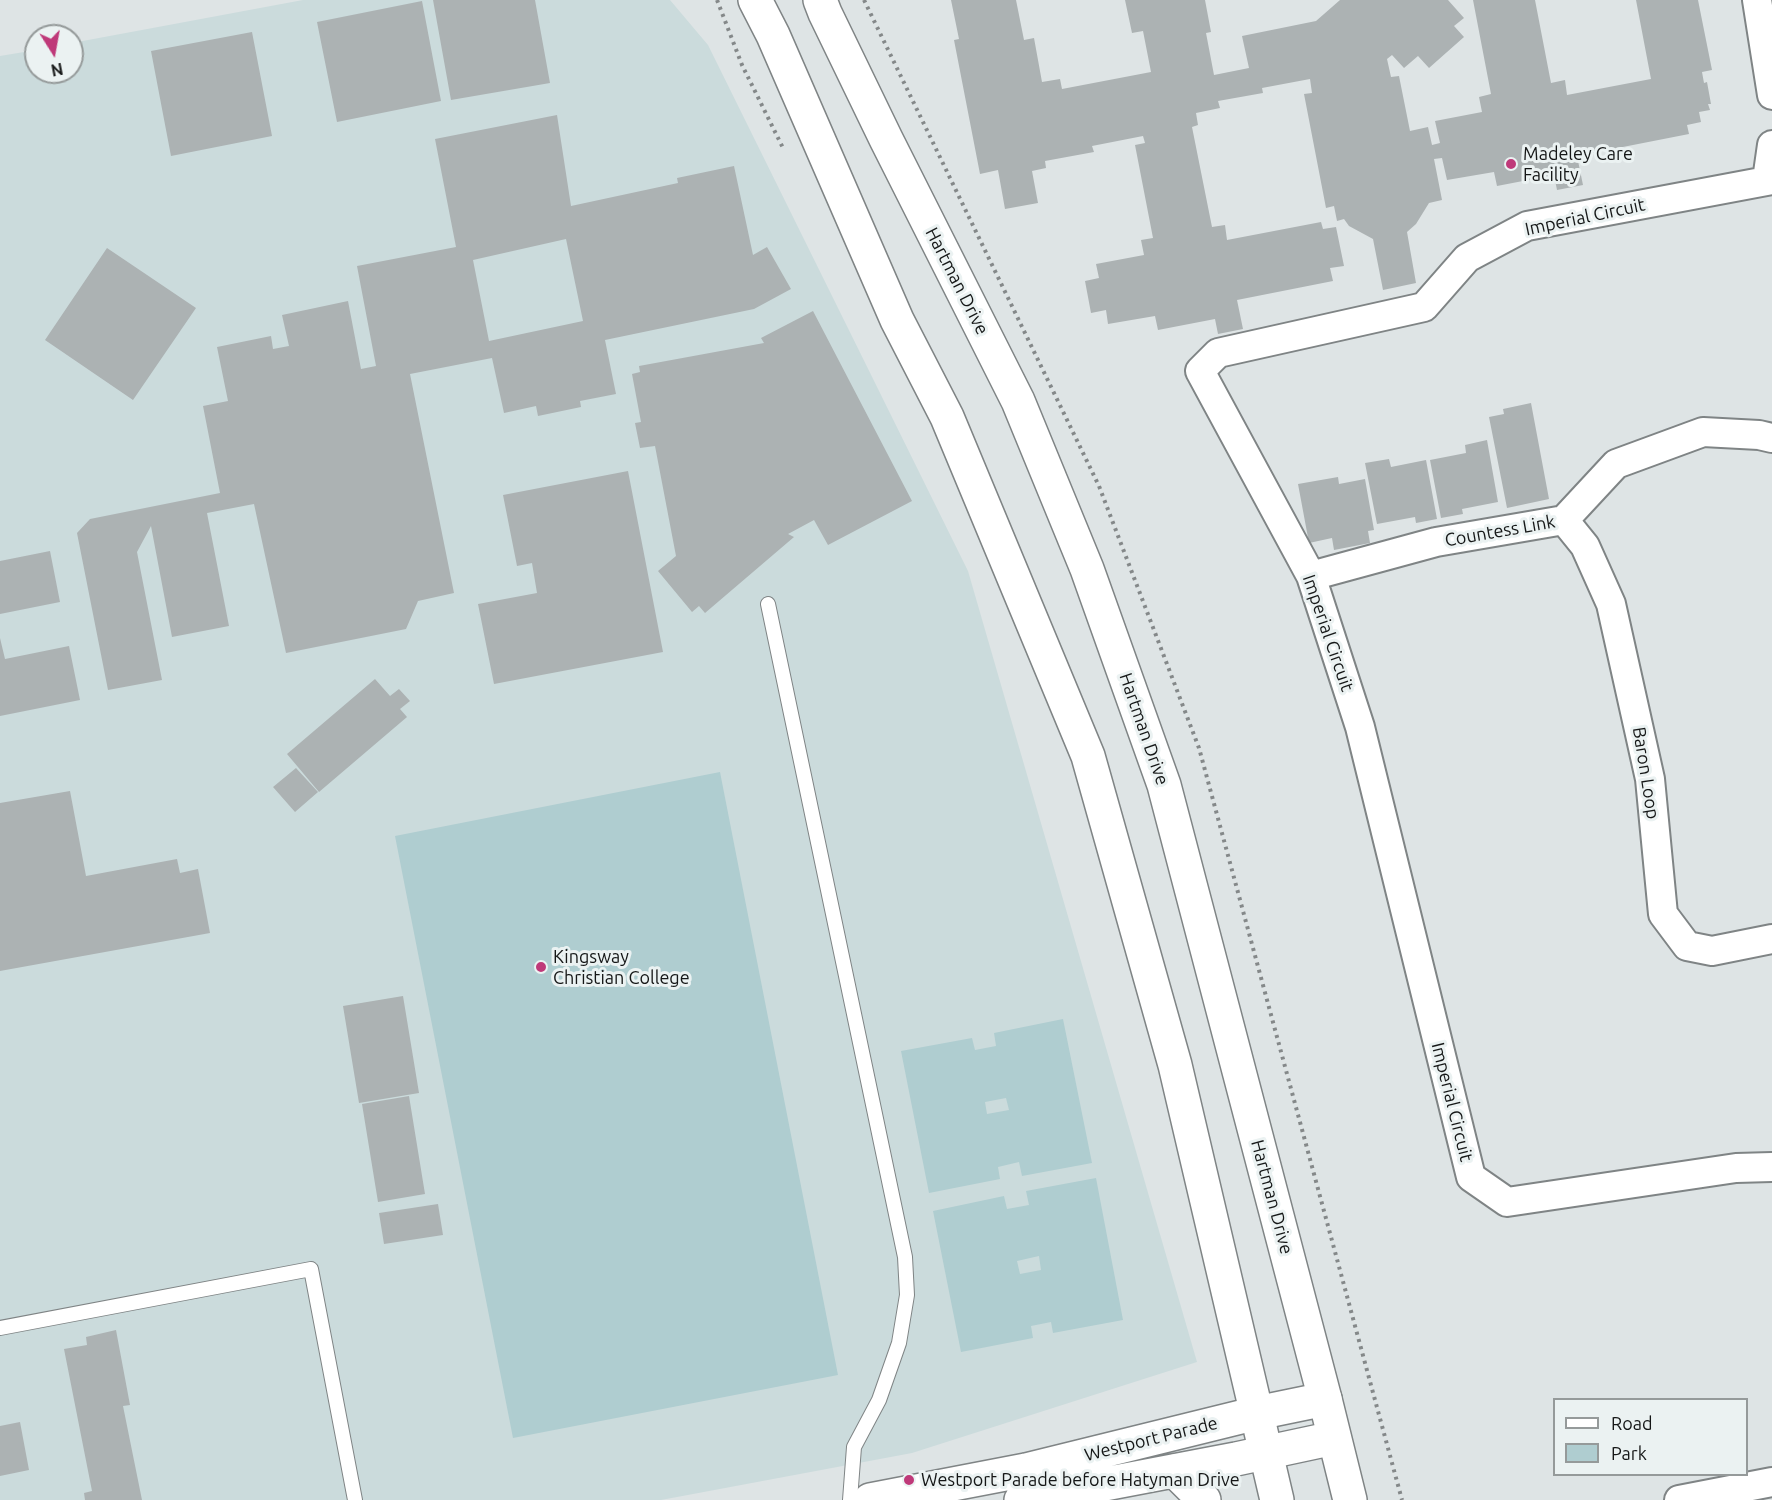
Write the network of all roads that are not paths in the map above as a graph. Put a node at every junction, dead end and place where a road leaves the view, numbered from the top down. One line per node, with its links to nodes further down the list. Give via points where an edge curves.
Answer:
1 (755, 0): 15 (main road, via 897,320 947,417 1088,756 1174,1065)
2 (820, 0): 14 (main road, Hartman Drive, via 1017,401 1091,580 1164,785)
3 (1757, 0): 4 (street)
4 (1772, 95)
5 (1772, 145): 6 (street)
6 (1770, 180): 9 (street, Imperial Circuit, via 1527,226 1467,258 1424,307 1218,353 1200,371)
7 (1772, 438): 8 (street, Countess Link, via 1703,432 1616,464)
8 (1564, 520): 9 (street, Countess Link, via 1436,542); 11 (street, Baron Loop, via 1586,546 1611,604 1650,779 1663,914 1687,946 1712,951)
9 (1311, 576): 12 (street, Imperial Circuit, via 1360,727 1470,1177 1507,1202 1736,1168)
10 (768, 604): 21 (lane, via 905,1257 907,1295 899,1343 879,1400 854,1448)
11 (1772, 939)
12 (1772, 1167)
13 (0, 1328): 20 (lane, via 311,1269)
14 (1325, 1399): 15 (main road, Westport Parade); 16 (main road, Hartman Drive)
15 (1257, 1413): 17 (main road); 22 (main road, Westport Parade, via 1026,1470)
16 (1334, 1438): 17 (main road, Westport Parade); 26 (main road, Hartman Drive)
17 (1266, 1452): 18 (main road, Westport Parade); 25 (main road)
18 (1175, 1471): 23 (main road, Westport Parade); 24 (main road)
19 (1772, 1482): 27 (street)
20 (355, 1500)
21 (850, 1500)
22 (870, 1500)
23 (1022, 1500)
24 (1204, 1500)
25 (1277, 1500)
26 (1350, 1500)
27 (1679, 1500)

